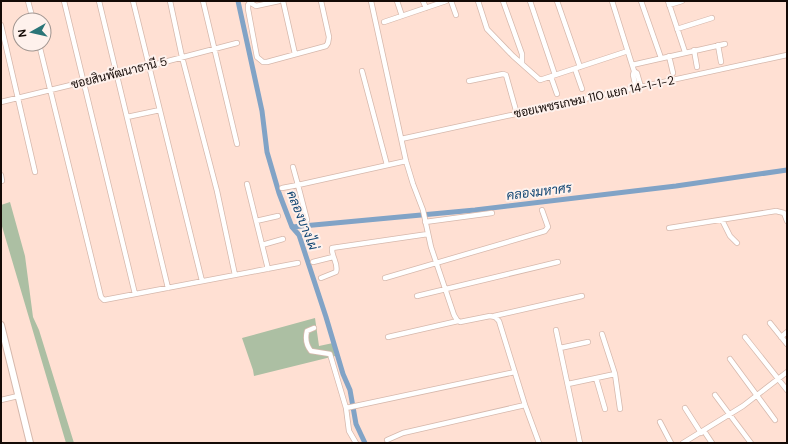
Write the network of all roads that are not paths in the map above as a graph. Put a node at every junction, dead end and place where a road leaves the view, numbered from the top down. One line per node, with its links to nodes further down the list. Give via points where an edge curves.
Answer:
1 (28, 1): 26 (street)
2 (64, 1): 58 (street)
3 (99, 1): 55 (street)
4 (133, 1): 49 (street)
5 (170, 1): 44 (street)
6 (203, 1): 36 (street)
7 (279, 1): 23 (street)
8 (283, 1): 41 (street)
9 (321, 1): 41 (street, via 328,43 326,46)
10 (371, 1): 68 (street)
11 (397, 1): 28 (street)
12 (423, 1): 25 (street)
13 (446, 1): 25 (street)
14 (451, 1): 27 (street)
15 (478, 1): 47 (street, via 487,29)
16 (503, 1): 47 (street, via 522,54)
17 (530, 1): 56 (street)
18 (557, 1): 50 (street)
19 (612, 1): 38 (street)
20 (641, 1): 45 (street)
21 (682, 1): 24 (street)
22 (251, 2): 23 (street, via 256,6); 41 (street, via 248,9 257,57 267,62)
23 (266, 2)
24 (669, 3): 32 (street)
25 (426, 8): 28 (street)
26 (31, 12)
27 (456, 15)
28 (402, 16): 30 (street)
29 (712, 18): 32 (street)
30 (384, 22)
31 (1, 25): 63 (street)
32 (677, 29): 40 (street)
33 (237, 43): 36 (street, ซอยสินพัฒนาธานี 5)
34 (725, 44): 35 (street)
35 (718, 45): 37 (street); 46 (street)
36 (214, 49): 44 (street, ซอยสินพัฒนาธานี 5); 69 (street)
37 (694, 50): 40 (street); 51 (street)
38 (628, 51): 48 (street); 50 (street)
39 (41, 52): 61 (street)
40 (684, 52): 43 (street)
41 (295, 54)
42 (787, 55): 59 (street, ซอยเพชรเกษม 110 แยก 14-1-1-2)
43 (669, 56): 45 (street); 54 (street)
44 (182, 57): 49 (street, ซอยสินพัฒนาธานี 5); 98 (street, via 217,191)
45 (661, 58): 48 (street)
46 (721, 62)
47 (522, 63): 56 (street, via 539,79)
48 (632, 65): 59 (street)
49 (149, 66): 55 (street, ซอยสินพัฒนาธานี 5); 65 (street)
50 (580, 67): 52 (street)
51 (697, 67)
52 (575, 69): 56 (street); 60 (street)
53 (362, 71): 71 (street)
54 (673, 73)
55 (117, 74): 58 (street, ซอยสินพัฒนาธานี 5); 67 (street)
56 (553, 76): 62 (street)
57 (469, 81): 66 (street, via 506,75)
58 (83, 82): 61 (street, ซอยสินพัฒนาธานี 5); 104 (street)
59 (639, 88): 66 (street, ซอยเพชรเกษม 110 แยก 14-1-1-2)
60 (582, 89)
61 (50, 90): 63 (street, ซอยสินพัฒนาธานี 5); 104 (street, via 101,297 107,300)
62 (557, 94)
63 (17, 98): 64 (street, ซอยสินพัฒนาธานี 5); 73 (street)
64 (1, 102)
65 (160, 110): 67 (street); 101 (street)
66 (517, 114): 68 (street, ซอยเพชรเกษม 110 แยก 14-1-1-2)
67 (127, 117): 102 (street)
68 (401, 139): 70 (street)
69 (237, 144)
70 (406, 160): 71 (street); 82 (street)
71 (387, 165): 77 (street)
72 (293, 166): 77 (street)
73 (35, 172)
74 (1, 175): 75 (street)
75 (2, 181)
76 (247, 184): 85 (street)
77 (298, 185): 78 (street); 83 (street)
78 (282, 188)
79 (542, 210): 96 (street, via 548,227 544,231)
80 (492, 213): 82 (street)
81 (278, 216): 85 (street)
82 (425, 219): 88 (street)
83 (307, 220)
84 (722, 220): 86 (street, via 776,211 784,213); 87 (street); 90 (street, via 730,236)
85 (256, 221): 91 (street)
86 (787, 221)
87 (669, 228)
88 (428, 234): 92 (street, via 332,248); 96 (street)
89 (284, 240): 91 (street)
90 (737, 243)
91 (262, 245): 97 (street)
92 (333, 257): 93 (street); 99 (street, via 337,265 336,272)
93 (313, 262)
94 (558, 262): 103 (street)
95 (298, 263): 97 (street)
96 (437, 263): 100 (street); 103 (street)
97 (268, 269): 98 (street)
98 (235, 275): 101 (street)
99 (321, 278)
100 (385, 278)
101 (202, 281): 102 (street)
102 (168, 288): 104 (street)
103 (445, 289): 105 (street); 108 (street)
104 (135, 294)
105 (417, 296)
106 (582, 296): 107 (street)
107 (493, 316): 108 (street); 122 (street, via 500,324)
108 (458, 321): 115 (street)
109 (770, 323): 117 (street)
110 (1, 325): 131 (street)
111 (314, 328): 134 (street, via 307,332 307,344 311,351 330,354)
112 (556, 330): 120 (street)
113 (787, 332): 117 (street)
114 (602, 334): 124 (street)
115 (388, 337)
116 (745, 337): 126 (street)
117 (781, 337): 119 (street)
118 (588, 342): 120 (street)
119 (787, 344)
120 (560, 348): 127 (street)
121 (730, 359): 130 (street)
122 (515, 372): 133 (street); 134 (street)
123 (787, 372): 126 (street)
124 (614, 374): 125 (street); 137 (street)
125 (596, 378): 127 (street); 136 (street)
126 (779, 378): 128 (street); 130 (street)
127 (568, 384): 146 (street)
128 (787, 390)
129 (715, 395): 138 (street)
130 (757, 395): 138 (street); 139 (street)
131 (18, 396): 132 (street); 143 (street)
132 (1, 400)
133 (525, 405): 142 (street, via 413,431); 145 (street)
134 (348, 407): 144 (street, via 349,431)
135 (685, 408): 141 (street)
136 (605, 409)
137 (620, 409)
138 (730, 415): 141 (street); 150 (street)
139 (775, 420)
140 (660, 422): 147 (street)
141 (702, 432): 148 (street); 149 (street)
142 (387, 440)
143 (30, 443)
144 (356, 443)
145 (539, 443)
146 (580, 443)
147 (671, 443)
148 (683, 443)
149 (712, 443)
150 (751, 443)

